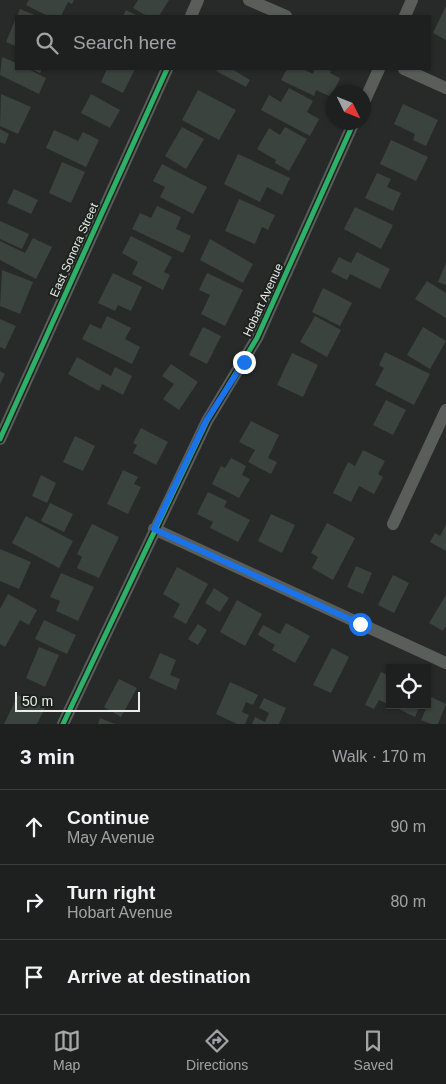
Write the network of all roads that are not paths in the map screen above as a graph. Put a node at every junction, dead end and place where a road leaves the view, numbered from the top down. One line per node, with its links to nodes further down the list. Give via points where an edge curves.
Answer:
1 (198, 0): 4 (street)
2 (249, 0): 5 (street)
3 (412, 0): 6 (street)
4 (191, 15)
5 (284, 15)
6 (404, 15)
7 (167, 70): 14 (street, East Sonora Street)
8 (379, 70): 10 (street)
9 (406, 70): 11 (street)
10 (371, 87)
11 (446, 88)
12 (350, 130): 16 (street, Hobart Avenue, via 257,338 206,421)
13 (446, 410): 15 (street)
14 (0, 439)
15 (393, 524)
16 (154, 529): 17 (street); 18 (street, Hobart Avenue)
17 (446, 664)
18 (64, 724)

